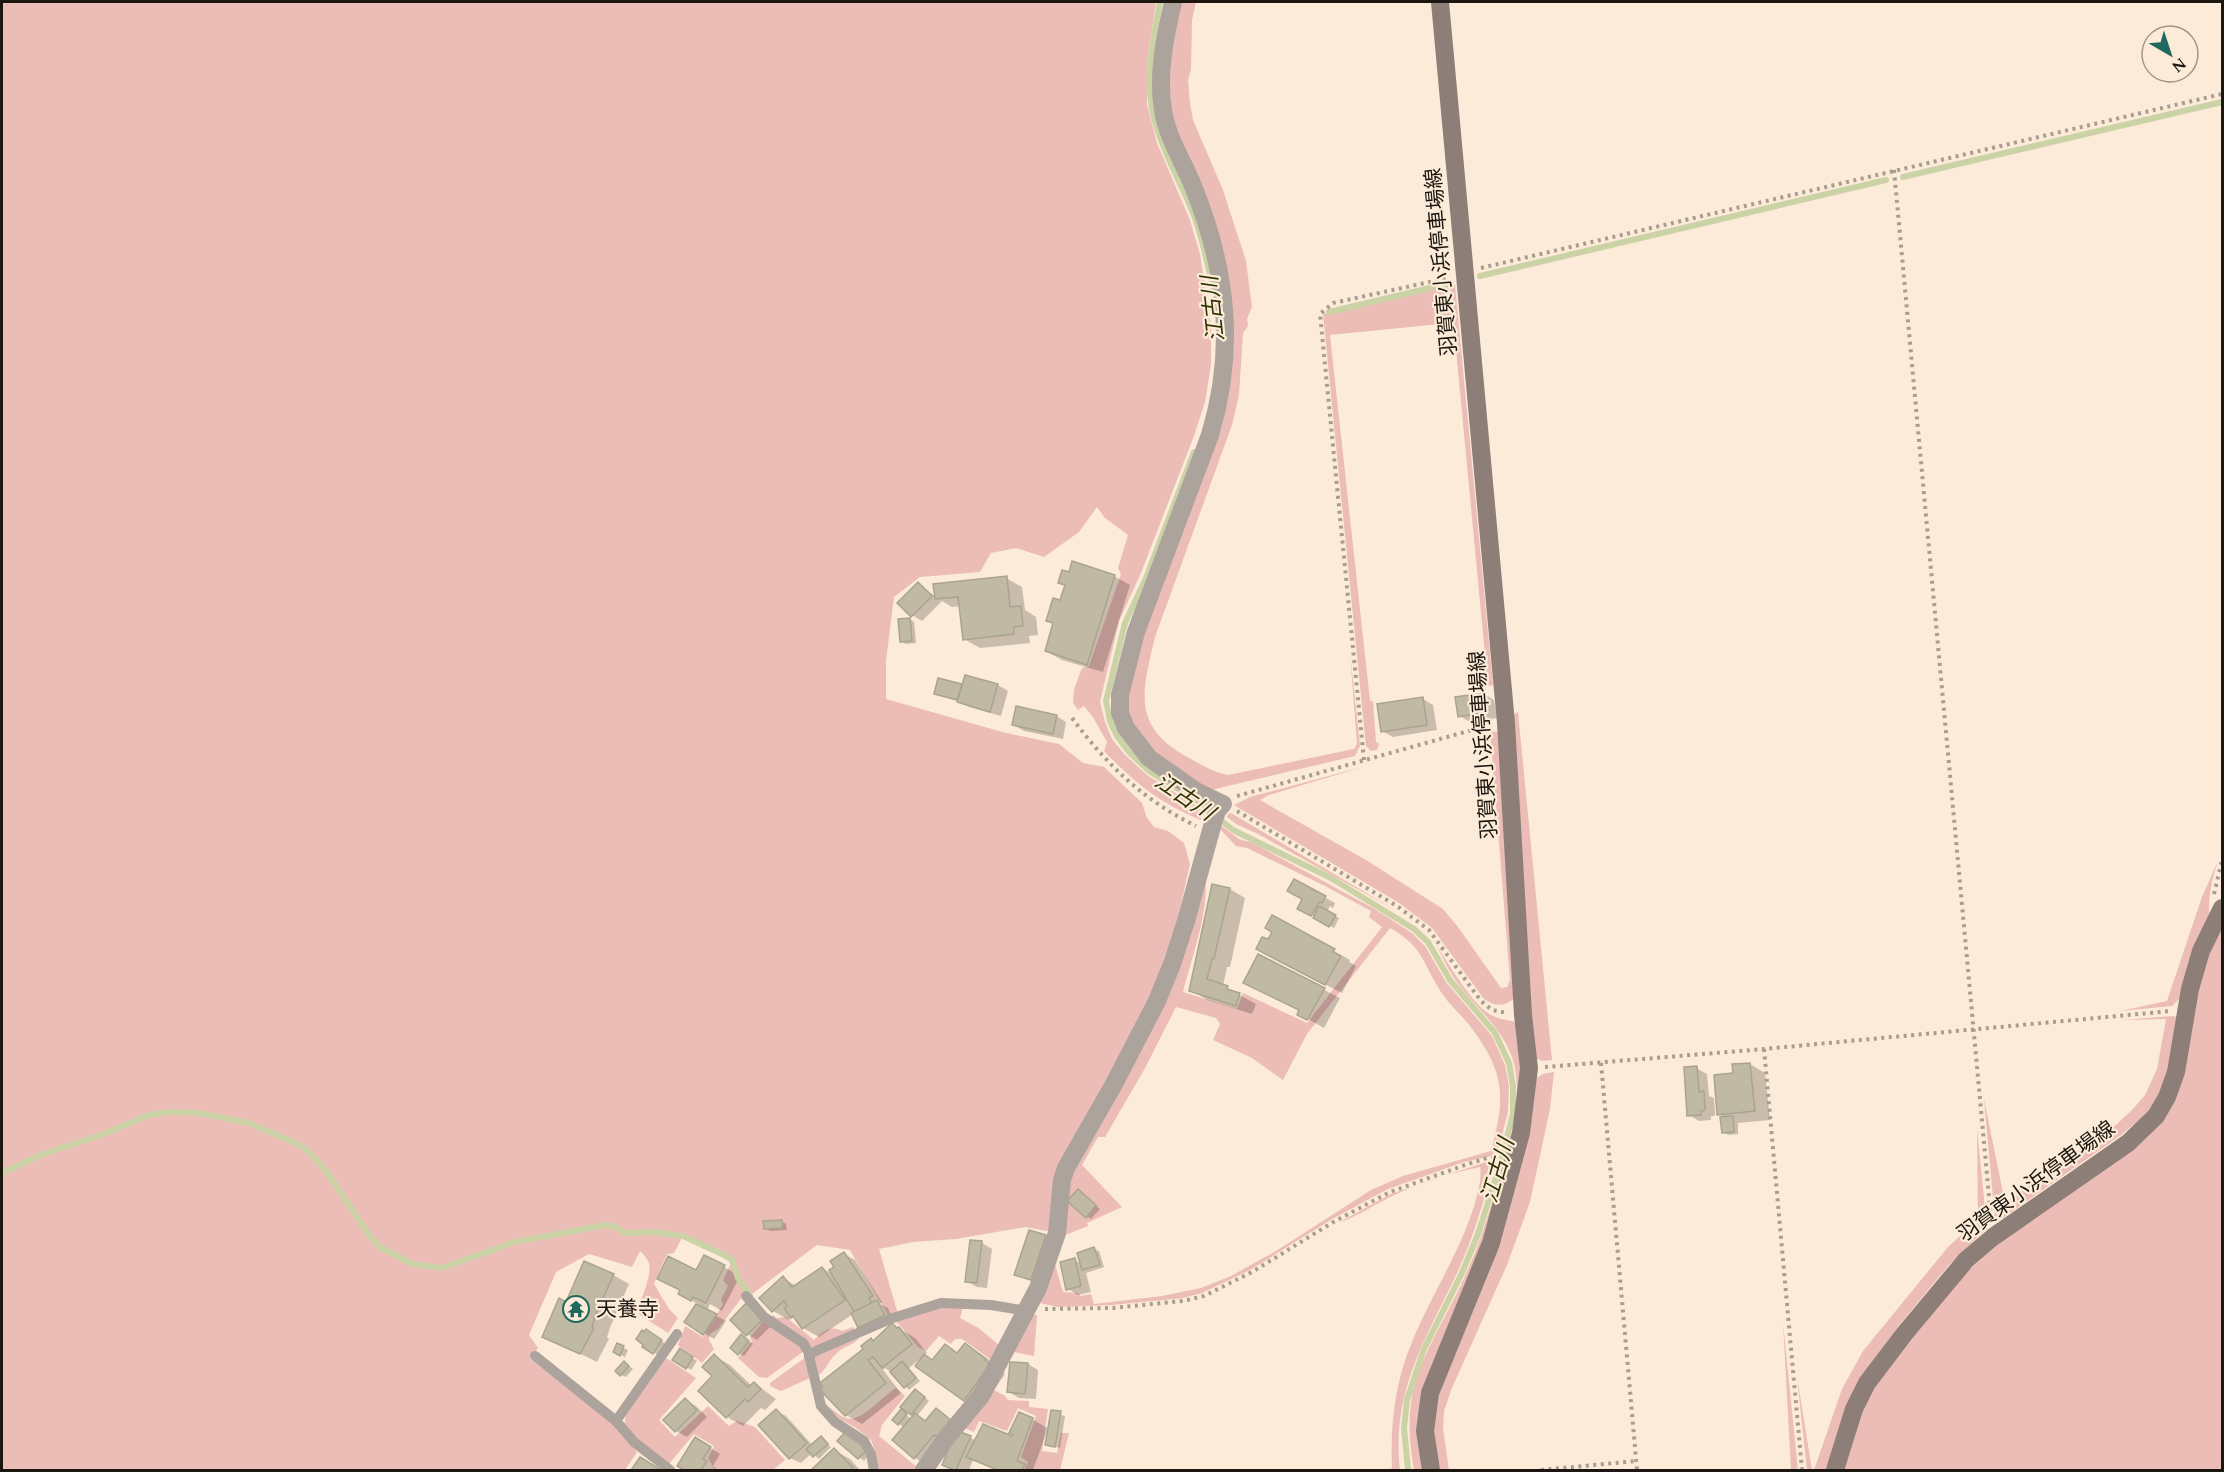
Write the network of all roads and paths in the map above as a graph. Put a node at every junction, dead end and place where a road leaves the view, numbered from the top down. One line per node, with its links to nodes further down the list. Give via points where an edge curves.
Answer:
1 (1173, 2): 9 (street, via 1162,62 1163,110 1212,242 1224,296 1225,360 1220,404 1210,435 1132,643 1120,695 1120,713 1126,728 1149,758 1196,791)
2 (1440, 2): 5 (main road, 羽賀東小浜停車場線)
3 (2223, 94): 4 (path)
4 (1894, 170): 5 (path); 13 (path)
5 (1465, 273): 7 (main road, 羽賀東小浜停車場線); 8 (path, via 1333,303 1320,314)
6 (1072, 718): 9 (path, via 1118,773 1169,813)
7 (1506, 723): 8 (path); 12 (main road, 羽賀東小浜停車場線)
8 (1364, 760): 9 (path, via 1246,792)
9 (1216, 818): 12 (path, via 1397,906 1429,930 1481,1001 1492,1010); 20 (street, via 1186,921 1157,1001 1066,1168 1057,1233)
10 (2223, 908): 11 (main road, 羽賀東小浜停車場線, via 2201,951)
11 (2186, 1010): 13 (path); 18 (main road, 羽賀東小浜停車場線, via 2176,1072 2156,1116 2128,1143)
12 (1523, 1015): 16 (main road, 羽賀東小浜停車場線)
13 (1974, 1029): 14 (path); 18 (path)
14 (1764, 1049): 15 (path); 32 (path)
15 (1601, 1064): 16 (path); 25 (path)
16 (1528, 1068): 29 (main road, 羽賀東小浜停車場線, via 1521,1133 1494,1234 1430,1393 1425,1431)
17 (1495, 1158): 20 (path, via 1390,1192 1204,1296 1113,1308)
18 (1993, 1237): 33 (main road, 羽賀東小浜停車場線, via 1966,1260 1867,1383 1854,1409)
19 (746, 1296): 22 (lane, via 764,1317 803,1343)
20 (1027, 1311): 22 (lane, via 941,1303 893,1318); 28 (street, via 981,1396)
21 (677, 1334): 24 (lane)
22 (809, 1355): 27 (lane, via 821,1406 835,1422 864,1441)
23 (536, 1356): 24 (lane)
24 (616, 1421): 26 (lane, via 633,1442)
25 (1636, 1461): 30 (path); 31 (path)
26 (670, 1470)
27 (874, 1470)
28 (924, 1470)
29 (1431, 1470)
30 (1541, 1470)
31 (1637, 1470)
32 (1802, 1470)
33 (1835, 1470)

